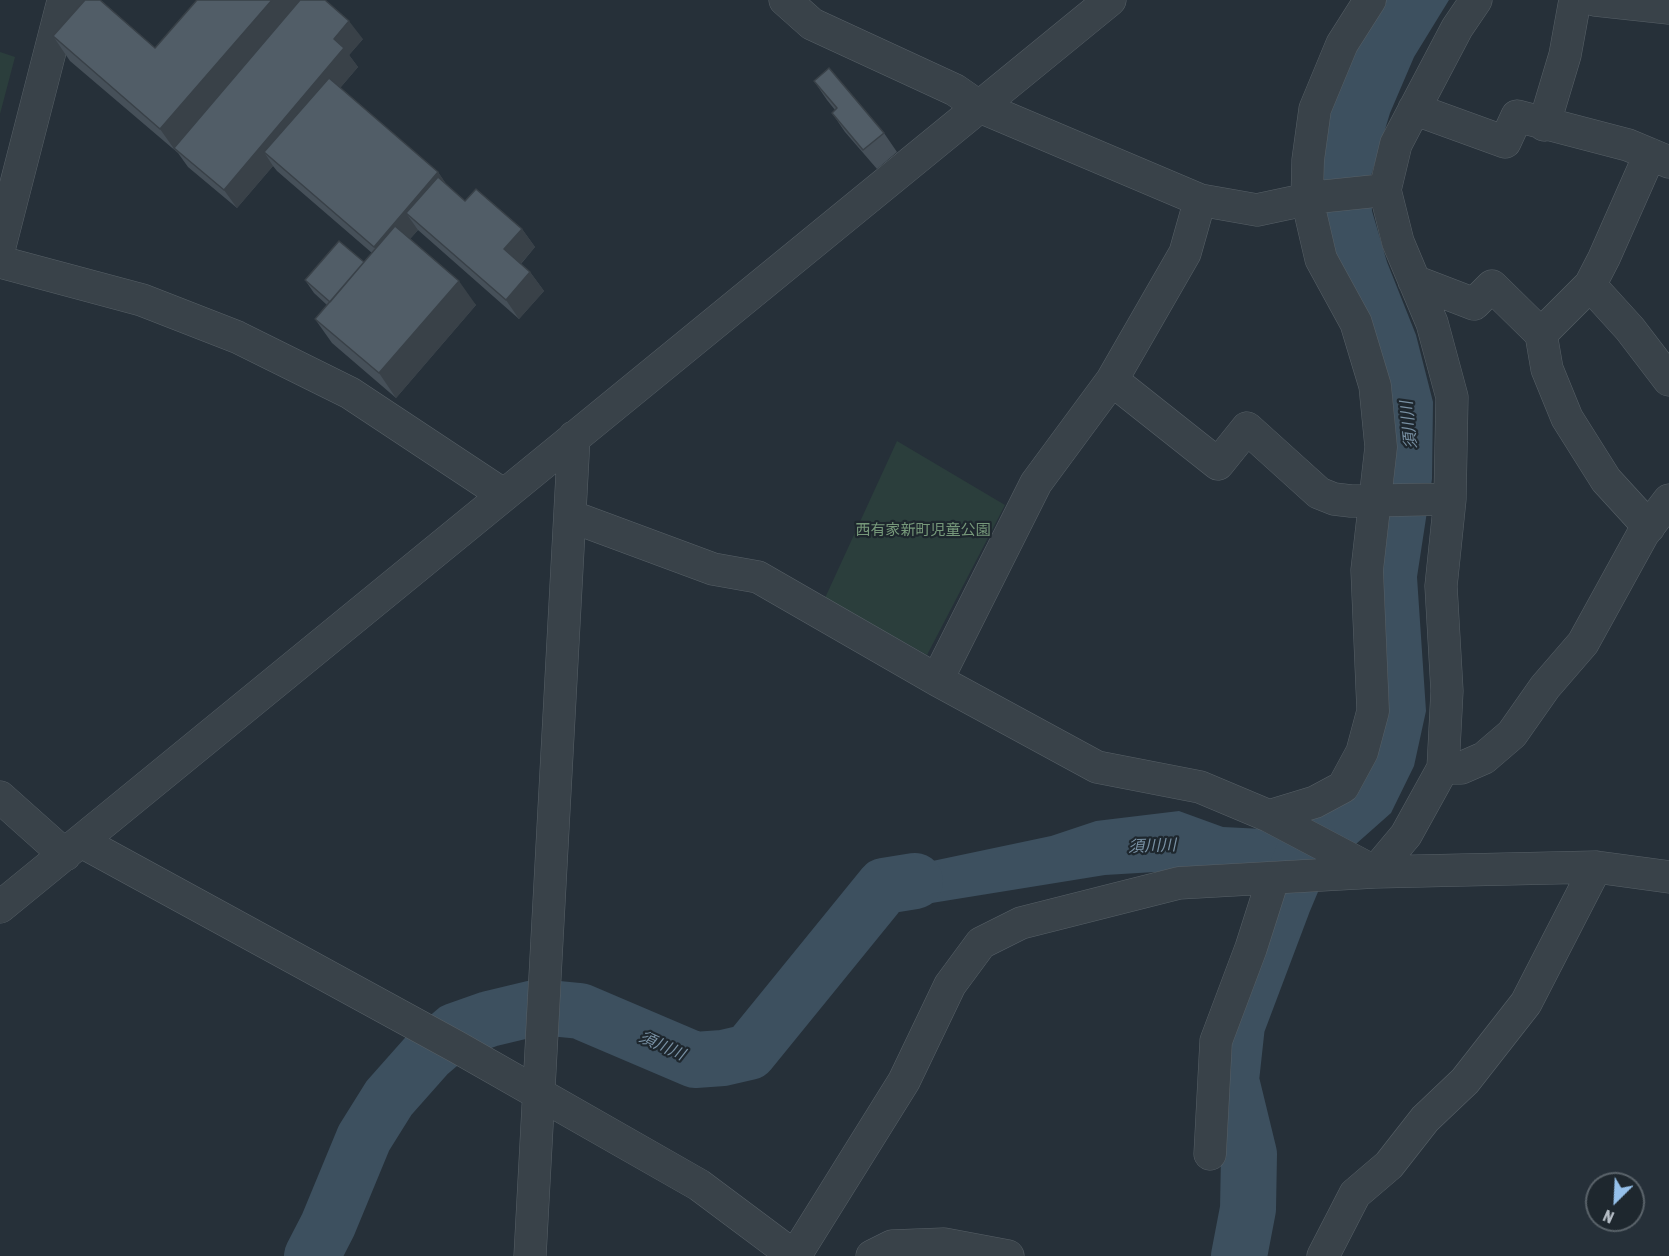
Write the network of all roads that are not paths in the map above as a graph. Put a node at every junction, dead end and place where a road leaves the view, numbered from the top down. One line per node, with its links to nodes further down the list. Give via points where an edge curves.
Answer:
1 (1110, 0): 9 (street)
2 (1370, 0): 14 (street, via 1342,44 1315,109 1308,160)
3 (1476, 0): 10 (street)
4 (1575, 0): 11 (street)
5 (1595, 0): 8 (street)
6 (65, 2): 16 (street)
7 (792, 2): 9 (street, via 812,24 955,90)
8 (1669, 8)
9 (978, 106): 15 (street); 23 (street)
10 (1414, 109): 11 (street, via 1505,142 1517,116); 13 (street, via 1396,144)
11 (1544, 125): 12 (street, via 1628,145)
12 (1660, 158): 19 (street)
13 (1382, 190): 14 (street); 18 (street)
14 (1312, 198): 15 (street, via 1257,210); 26 (street, via 1321,259 1356,323 1375,386 1381,447)
15 (1200, 200): 21 (street, via 1185,253)
16 (0, 246)
17 (0, 262): 24 (street, via 142,300 237,337 350,393)
18 (1414, 281): 20 (street, via 1474,304 1492,286); 25 (street, via 1432,323 1452,397)
19 (1590, 285): 20 (street); 22 (street)
20 (1541, 334): 29 (street, via 1547,369 1567,418 1606,480)
21 (1112, 380): 26 (street, via 1218,464 1247,428 1318,493 1351,501); 30 (street, via 1036,483)
22 (1669, 380)
23 (574, 437): 24 (street); 28 (street)
24 (504, 495): 34 (street)
25 (1445, 499): 26 (street); 31 (street, via 1441,586 1448,691)
26 (1380, 500): 33 (street, via 1367,570 1373,711 1362,752 1343,786)
27 (1669, 500): 29 (street)
28 (570, 516): 30 (street, via 713,569 758,578); 40 (street)
29 (1649, 527): 31 (street, via 1583,643 1512,734 1484,758 1461,768)
30 (937, 680): 33 (street, via 1097,767 1200,787)
31 (1443, 768): 35 (street, via 1407,835)
32 (0, 797): 34 (street)
33 (1274, 819): 35 (street)
34 (74, 848): 39 (street); 40 (street, via 446,1041)
35 (1363, 866): 36 (street); 38 (street)
36 (1596, 867): 37 (street); 46 (street, via 1526,1003 1465,1081 1425,1119 1389,1165 1356,1194)
37 (1669, 877)
38 (1289, 878): 41 (street, via 1251,948 1216,1041); 43 (street, via 1179,883 1021,923 981,943 951,985 904,1081)
39 (0, 907)
40 (539, 1095): 42 (street); 43 (street, via 699,1185)
41 (1210, 1154)
42 (530, 1256)
43 (794, 1256)
44 (872, 1256): 45 (street, via 892,1246 944,1244)
45 (1008, 1256)
46 (1323, 1256)

